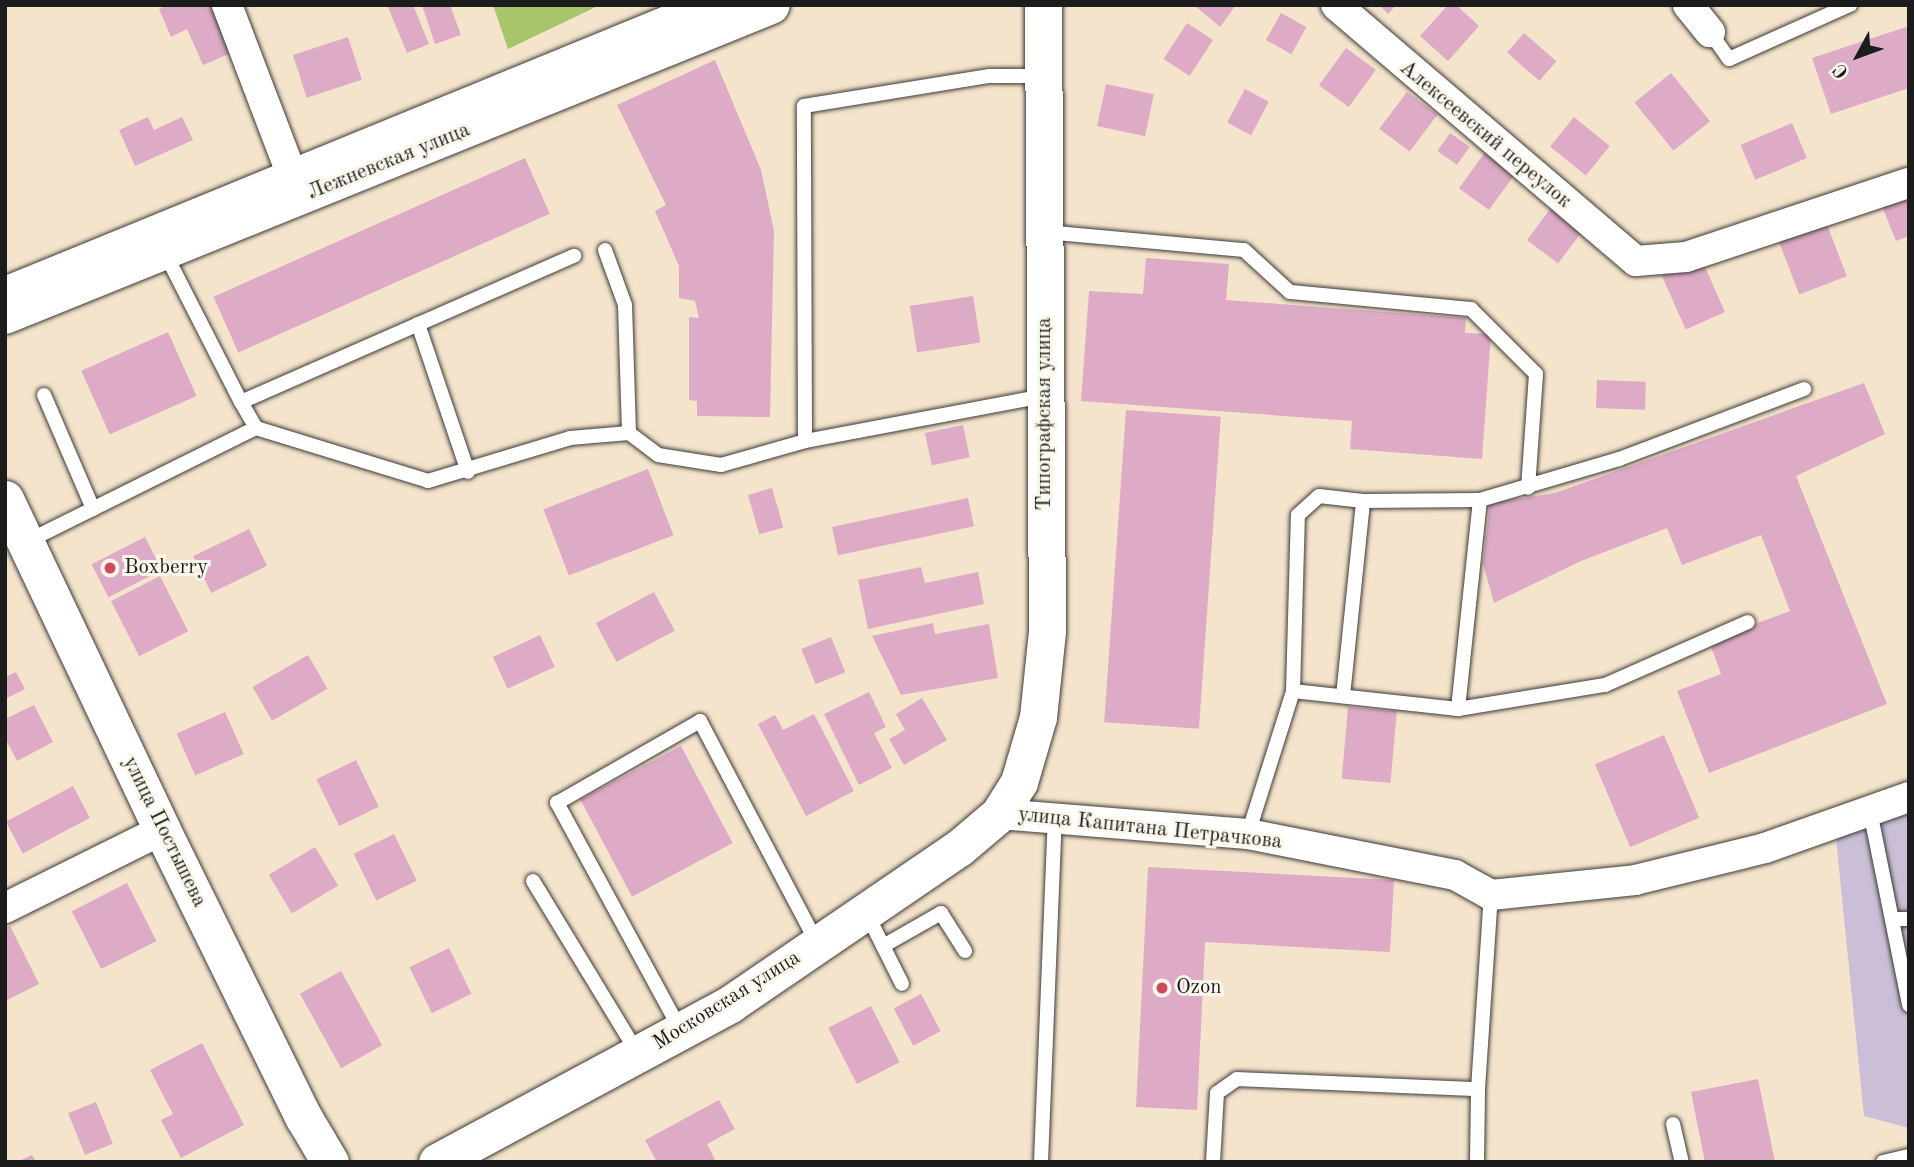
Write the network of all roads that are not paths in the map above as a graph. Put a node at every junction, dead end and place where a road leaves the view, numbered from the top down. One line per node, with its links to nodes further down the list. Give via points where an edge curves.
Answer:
1 (227, 5): 11 (street)
2 (706, 5): 11 (street, Лежневская улица)
3 (771, 5): 11 (highway, Лежневская улица)
4 (1043, 5): 9 (street, Типографская улица)
5 (1336, 5): 10 (street, Алексеевский переулок, via 1636,261 1686,257)
6 (1688, 5): 8 (street)
7 (1850, 5): 8 (lane, via 1730,59)
8 (1710, 33)
9 (1043, 76): 12 (street, Типографская улица); 25 (lane, via 990,76 804,106)
10 (1909, 183)
11 (297, 187): 14 (highway, Лежневская улица); 16 (street, Лежневская улица)
12 (1044, 232): 21 (street, Типографская улица); 27 (lane, via 1244,250 1290,292 1471,309 1536,374)
13 (605, 250): 24 (lane, via 625,305)
14 (165, 253): 17 (highway, Лежневская улица); 22 (lane)
15 (574, 256): 18 (lane)
16 (5, 292)
17 (5, 316)
18 (418, 324): 22 (lane); 26 (lane)
19 (1804, 388): 27 (lane)
20 (44, 395): 31 (lane)
21 (1045, 396): 25 (lane); 39 (street, Типографская улица, via 1043,685 1030,751 1019,782)
22 (241, 402): 23 (lane)
23 (256, 428): 26 (lane, via 428,481); 31 (lane)
24 (629, 433): 25 (lane, via 658,455 721,466); 26 (lane, via 570,438)
25 (805, 441)
26 (468, 472)
27 (1528, 488): 29 (lane)
28 (5, 499): 32 (street, улица Постышева)
29 (1480, 500): 30 (lane); 36 (lane)
30 (1363, 501): 34 (lane, via 1319,496 1297,515); 35 (lane)
31 (93, 509): 32 (lane)
32 (26, 542): 41 (street, улица Постышева)
33 (1748, 621): 36 (lane, via 1605,685)
34 (1293, 691): 35 (lane); 42 (lane)
35 (1343, 696): 36 (lane)
36 (1458, 709)
37 (1909, 797): 38 (street)
38 (1870, 811): 44 (street, via 1765,848 1635,880); 47 (lane)
39 (999, 814): 40 (street, улица Капитана Петрачкова); 46 (street, Московская улица, via 959,849)
40 (1055, 820): 42 (street, улица Капитана Петрачкова); 61 (lane)
41 (162, 830): 45 (street); 59 (street, улица Постышева)
42 (1248, 834): 44 (street, улица Капитана Петрачкова, via 1455,875)
43 (533, 881): 55 (lane)
44 (1490, 895): 56 (lane)
45 (5, 908)
46 (866, 912): 49 (street, Московская улица); 50 (lane)
47 (1892, 919): 48 (lane); 53 (lane)
48 (1909, 919)
49 (818, 944): 54 (street, Московская улица); 54 (lane, via 700,721 557,803)
50 (883, 946): 51 (lane, via 941,913); 52 (lane)
51 (965, 951)
52 (902, 984)
53 (1909, 1005)
54 (681, 1031): 55 (street, Московская улица)
55 (639, 1055): 60 (street, Московская улица)
56 (1478, 1089): 62 (lane, via 1237,1079 1217,1093); 63 (lane)
57 (1673, 1124): 64 (lane)
58 (1909, 1156): 65 (lane)
59 (330, 1162)
60 (437, 1162)
61 (1041, 1162)
62 (1213, 1162)
63 (1477, 1162)
64 (1682, 1162)
65 (1883, 1162)

